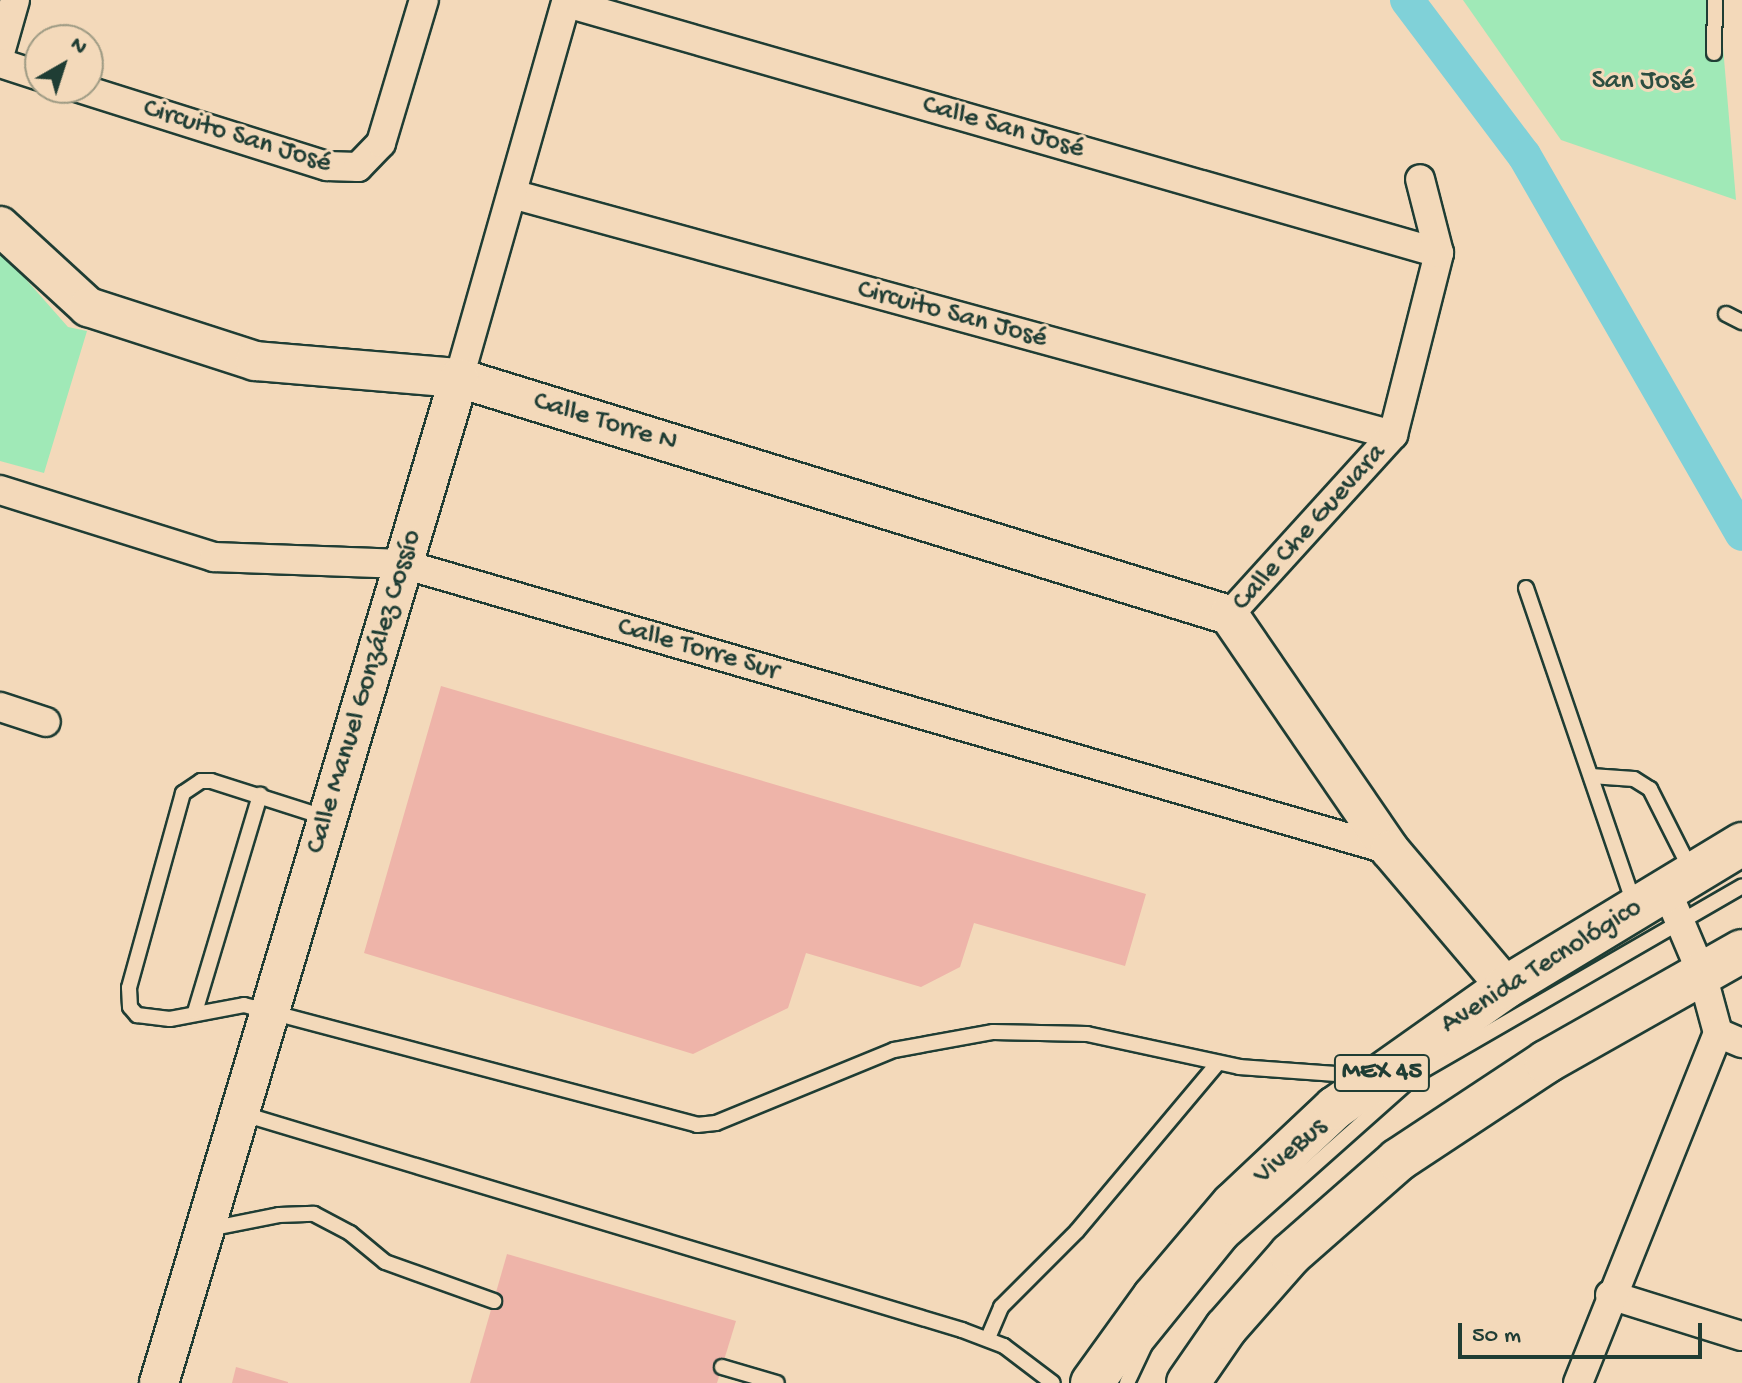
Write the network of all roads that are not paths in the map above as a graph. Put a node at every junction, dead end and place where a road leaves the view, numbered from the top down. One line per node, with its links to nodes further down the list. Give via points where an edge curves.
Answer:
1 (15, 0): 5 (street)
2 (424, 0): 9 (street, Circuito San José, via 381,143 358,167 327,166)
3 (1715, 0): 6 (lane)
4 (567, 2): 11 (street, Calle Manuel González Cossío); 13 (street, Calle San José)
5 (0, 53)
6 (1714, 53)
7 (0, 63): 8 (street)
8 (24, 71)
9 (104, 96)
10 (1420, 179): 13 (street, Calle Che Guevara)
11 (512, 194): 16 (street, Calle Manuel González Cossío); 17 (street, Circuito San José)
12 (0, 226): 16 (street, Calle Torre N, via 88,307 282,367)
13 (1439, 253): 17 (street, Calle Che Guevara)
14 (1726, 314): 15 (lane)
15 (1742, 322)
16 (459, 378): 19 (street, Calle Manuel González Cossío); 21 (street, Calle Torre N)
17 (1393, 435): 21 (street, Calle Che Guevara)
18 (0, 490): 19 (street, Calle Torre Sur, via 214,557)
19 (403, 564): 26 (street, Calle Manuel González Cossío); 28 (street, Calle Torre Sur)
20 (1526, 588): 24 (lane)
21 (1229, 615): 28 (street, Calle Che Guevara)
22 (0, 707): 23 (street)
23 (46, 722)
24 (1591, 776): 30 (lane); 30 (lane, via 1634,779 1650,789)
25 (260, 795): 26 (lane); 34 (lane); 34 (lane, via 201,781 183,793 176,808 129,999 143,1018 170,1019)
26 (327, 818): 35 (street, Calle Manuel González Cossío)
27 (1742, 844): 30 (main road, Avenida Tecnológico / MEX 45)
28 (1390, 850): 33 (street, Calle Che Guevara)
29 (1742, 886): 30 (lane, ViveBus)
30 (1668, 898): 32 (street); 33 (main road, Avenida Tecnológico / MEX 45); 50 (lane, ViveBus, via 1417,1074 1230,1240 1145,1345)
31 (1742, 951): 32 (main road, MEX 45)
32 (1702, 974): 36 (street); 51 (main road, MEX 45, via 1546,1062 1344,1202 1226,1328)
33 (1506, 987): 38 (main road, Avenida Tecnológico / MEX 45)
34 (195, 1012): 35 (lane, via 244,1005)
35 (270, 1012): 37 (lane, via 697,1125 716,1123 894,1050 993,1032 1087,1034); 39 (street, Calle Manuel González Cossío)
36 (1730, 1038): 41 (street)
37 (1218, 1063): 38 (lane); 44 (lane, via 1077,1231 1001,1307)
38 (1376, 1077): 49 (main road, Avenida Tecnológico / MEX 45, via 1233,1204 1154,1297)
39 (239, 1113): 40 (street, Calle Manuel González Cossío); 44 (lane)
40 (205, 1230): 42 (lane, via 279,1215 314,1214 350,1233 385,1262); 46 (street, Calle Manuel González Cossío)
41 (1610, 1295): 43 (street); 52 (street)
42 (494, 1301)
43 (1742, 1336)
44 (988, 1338): 48 (lane, via 1022,1356)
45 (722, 1367): 47 (lane)
46 (159, 1383)
47 (774, 1383)
48 (1053, 1383)
49 (1092, 1383)
50 (1127, 1383)
51 (1188, 1383)
52 (1578, 1383)

